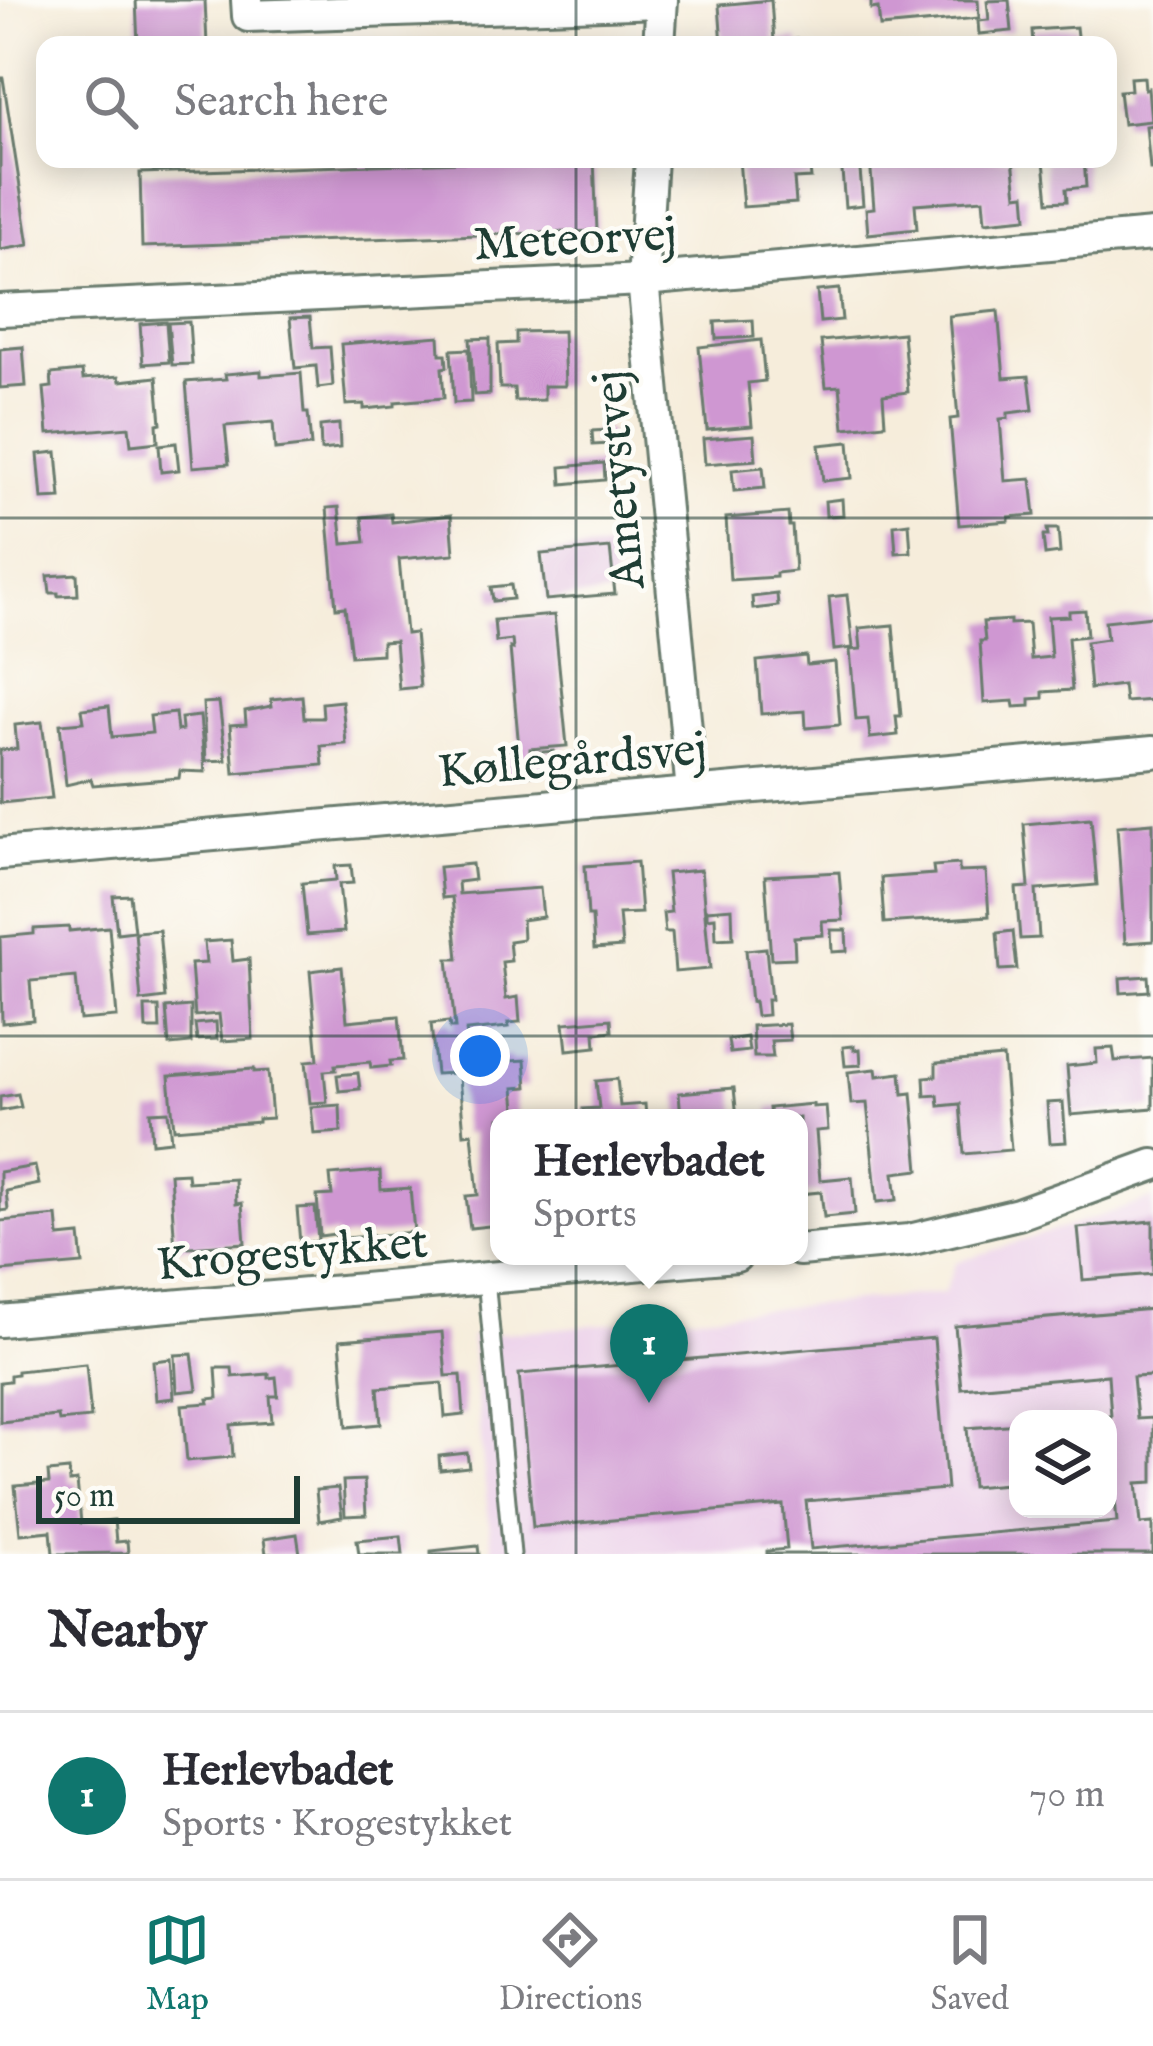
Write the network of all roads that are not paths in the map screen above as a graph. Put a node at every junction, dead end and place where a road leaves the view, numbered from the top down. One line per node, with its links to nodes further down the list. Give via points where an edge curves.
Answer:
1 (662, 1): 2 (street); 3 (street)
2 (248, 20)
3 (660, 36)
4 (650, 168): 6 (street, Ametystvej)
5 (1153, 235): 6 (street, Meteorvej)
6 (643, 280): 7 (street, Meteorvej); 9 (street, Ametystvej)
7 (0, 310)
8 (1153, 752): 9 (street, Køllegårdsvej)
9 (692, 792): 10 (street, Køllegårdsvej)
10 (0, 854)
11 (1153, 1165): 12 (street, via 1018,1214 909,1240)
12 (808, 1249)
13 (638, 1265): 14 (street, Krogestykket)
14 (486, 1279): 15 (street, Krogestykket); 16 (lane)
15 (0, 1321)
16 (512, 1554)

